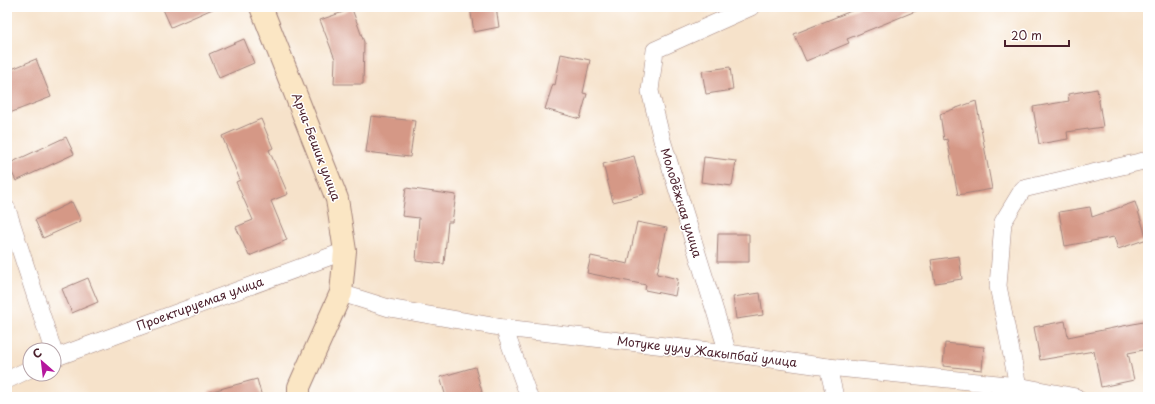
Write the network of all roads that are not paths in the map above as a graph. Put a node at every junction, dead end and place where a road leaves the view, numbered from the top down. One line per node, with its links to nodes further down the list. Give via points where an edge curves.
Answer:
1 (261, 7): 5 (street, Арча-Бешик улица, via 337,199)
2 (751, 7): 10 (street, Молодёжная улица, via 655,50 650,91 662,140)
3 (1148, 160): 14 (street, via 1023,188 1003,222 998,286)
4 (7, 209): 8 (street)
5 (345, 250): 6 (street, Арча-Бешик улица); 9 (street, Проектируемая улица)
6 (341, 293): 7 (street, Мотуке уулу Жакыпбай улица, via 389,308); 15 (street, Арча-Бешик улица, via 299,386)
7 (504, 328): 10 (street, Мотуке уулу Жакыпбай улица); 16 (street)
8 (50, 342)
9 (62, 352)
10 (728, 353): 11 (street, Мотуке уулу Жакыпбай улица)
11 (828, 367): 14 (street, Мотуке уулу Жакыпбай улица); 17 (street)
12 (22, 373): 13 (street)
13 (7, 380)
14 (1018, 386): 18 (street, Мотуке уулу Жакыпбай улица)
15 (299, 397)
16 (529, 397)
17 (835, 397)
18 (1076, 397)

